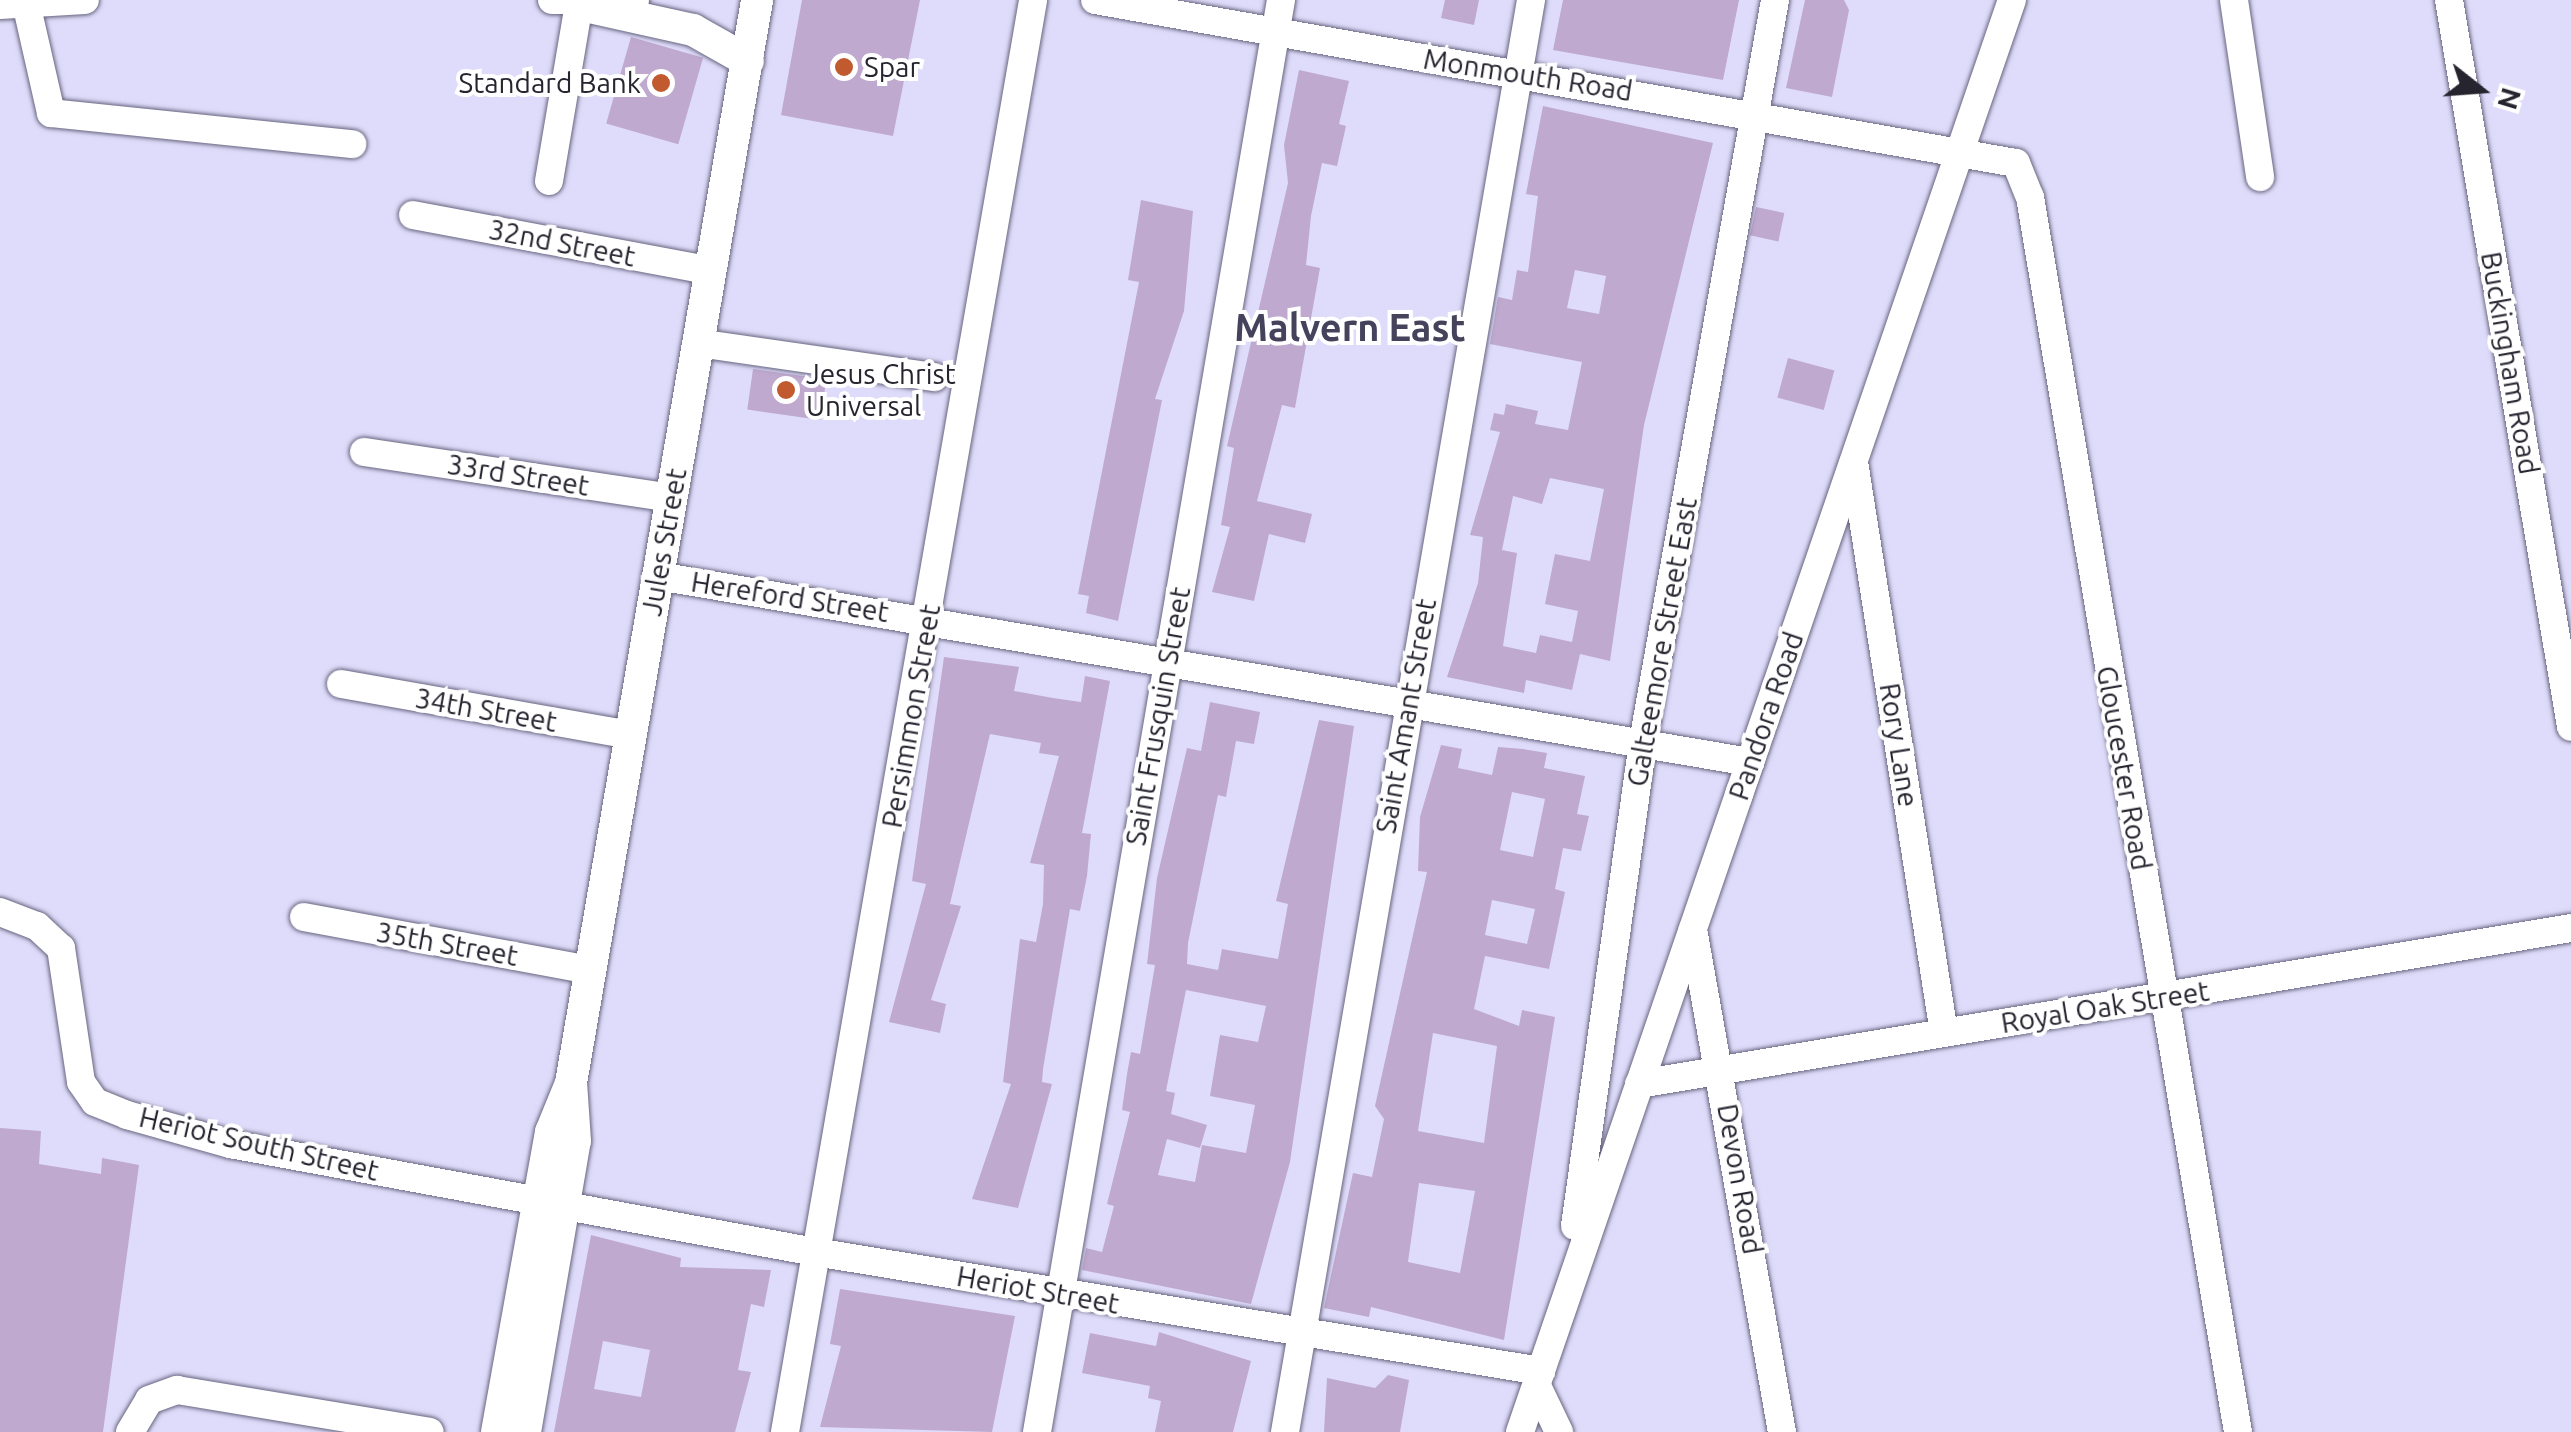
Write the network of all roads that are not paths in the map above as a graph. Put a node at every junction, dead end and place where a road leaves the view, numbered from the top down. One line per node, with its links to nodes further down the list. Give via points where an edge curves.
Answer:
1 (85, 0): 13 (street)
2 (634, 0): 12 (street)
3 (757, 0): 15 (main road, Jules Street)
4 (1033, 0): 30 (street, Persimmon Street)
5 (1095, 0): 14 (street, Monmouth Road)
6 (1282, 0): 14 (street, Saint Frusquin Street)
7 (1531, 0): 16 (street, Saint Amant Street)
8 (1774, 0): 17 (street, Galteemore Street East)
9 (2012, 0): 19 (street, Pandora Road)
10 (2234, 0): 20 (street)
11 (2449, 0): 34 (street, Buckingham Road)
12 (573, 3): 15 (main road, via 692,30); 21 (street)
13 (13, 4): 18 (street, via 51,113)
14 (1276, 30): 16 (street, Monmouth Road); 31 (street, Saint Frusquin Street)
15 (748, 62): 23 (main road, Jules Street)
16 (1518, 76): 17 (street, Monmouth Road); 33 (street, Saint Amant Street)
17 (1755, 112): 19 (street, Monmouth Road); 36 (street, Galteemore Street East)
18 (352, 144)
19 (1961, 148): 27 (street, Pandora Road); 43 (street, Gloucester Road, via 2009,158 2027,185)
20 (2260, 177)
21 (550, 181)
22 (413, 215): 23 (street, 32nd Street)
23 (710, 272): 24 (main road, Jules Street)
24 (698, 343): 25 (street); 28 (main road, Jules Street)
25 (934, 377)
26 (364, 452): 28 (street, 33rd Street)
27 (1854, 457): 37 (street, Pandora Road); 44 (street, Rory Lane)
28 (671, 498): 29 (main road, Jules Street)
29 (658, 576): 30 (street, Hereford Street); 35 (main road, Jules Street)
30 (928, 619): 31 (street, Hereford Street); 48 (street, Persimmon Street)
31 (1168, 659): 33 (street, Hereford Street); 50 (street, Saint Frusquin Street)
32 (342, 684): 35 (street, 34th Street)
33 (1408, 704): 36 (street, Hereford Street); 51 (street, Saint Amant Street)
34 (2571, 727)
35 (630, 735): 42 (main road, Jules Street)
36 (1643, 742): 37 (street, Hereford Street); 49 (street, Galteemore Street East)
37 (1750, 762): 40 (street, Pandora Road)
38 (0, 912): 47 (street, Heriot South Street, via 37,926 61,948 81,1082 105,1108 230,1144)
39 (304, 918): 42 (street, 35th Street)
40 (1693, 927): 45 (street, Devon Road); 46 (street, Pandora Road)
41 (2571, 928): 43 (street, Royal Oak Street)
42 (591, 970): 47 (main road, Jules Street, via 572,1083 576,1142)
43 (2164, 998): 44 (street, Royal Oak Street); 63 (street, Gloucester Road)
44 (1944, 1033): 45 (street, Royal Oak Street)
45 (1721, 1070): 46 (street, Royal Oak Street); 62 (street, Devon Road)
46 (1639, 1084): 49 (street, Pandora Road)
47 (551, 1203): 48 (street, Heriot Street); 55 (main road, Jules Street); 56 (main road, Jules Street)
48 (815, 1252): 50 (street, Heriot Street); 57 (street, Persimmon Street)
49 (1567, 1287): 52 (street, Pandora Road)
50 (1059, 1292): 51 (street, Heriot Street); 58 (street, Saint Frusquin Street)
51 (1300, 1336): 52 (street, Heriot Street); 59 (street, Saint Amant Street)
52 (1539, 1379): 60 (street, Pandora Road); 61 (street)
53 (130, 1432): 54 (street, via 149,1400 177,1390)
54 (430, 1432)
55 (497, 1432)
56 (525, 1432)
57 (784, 1432)
58 (1038, 1432)
59 (1284, 1432)
60 (1520, 1432)
61 (1559, 1432)
62 (1782, 1432)
63 (2238, 1432)

